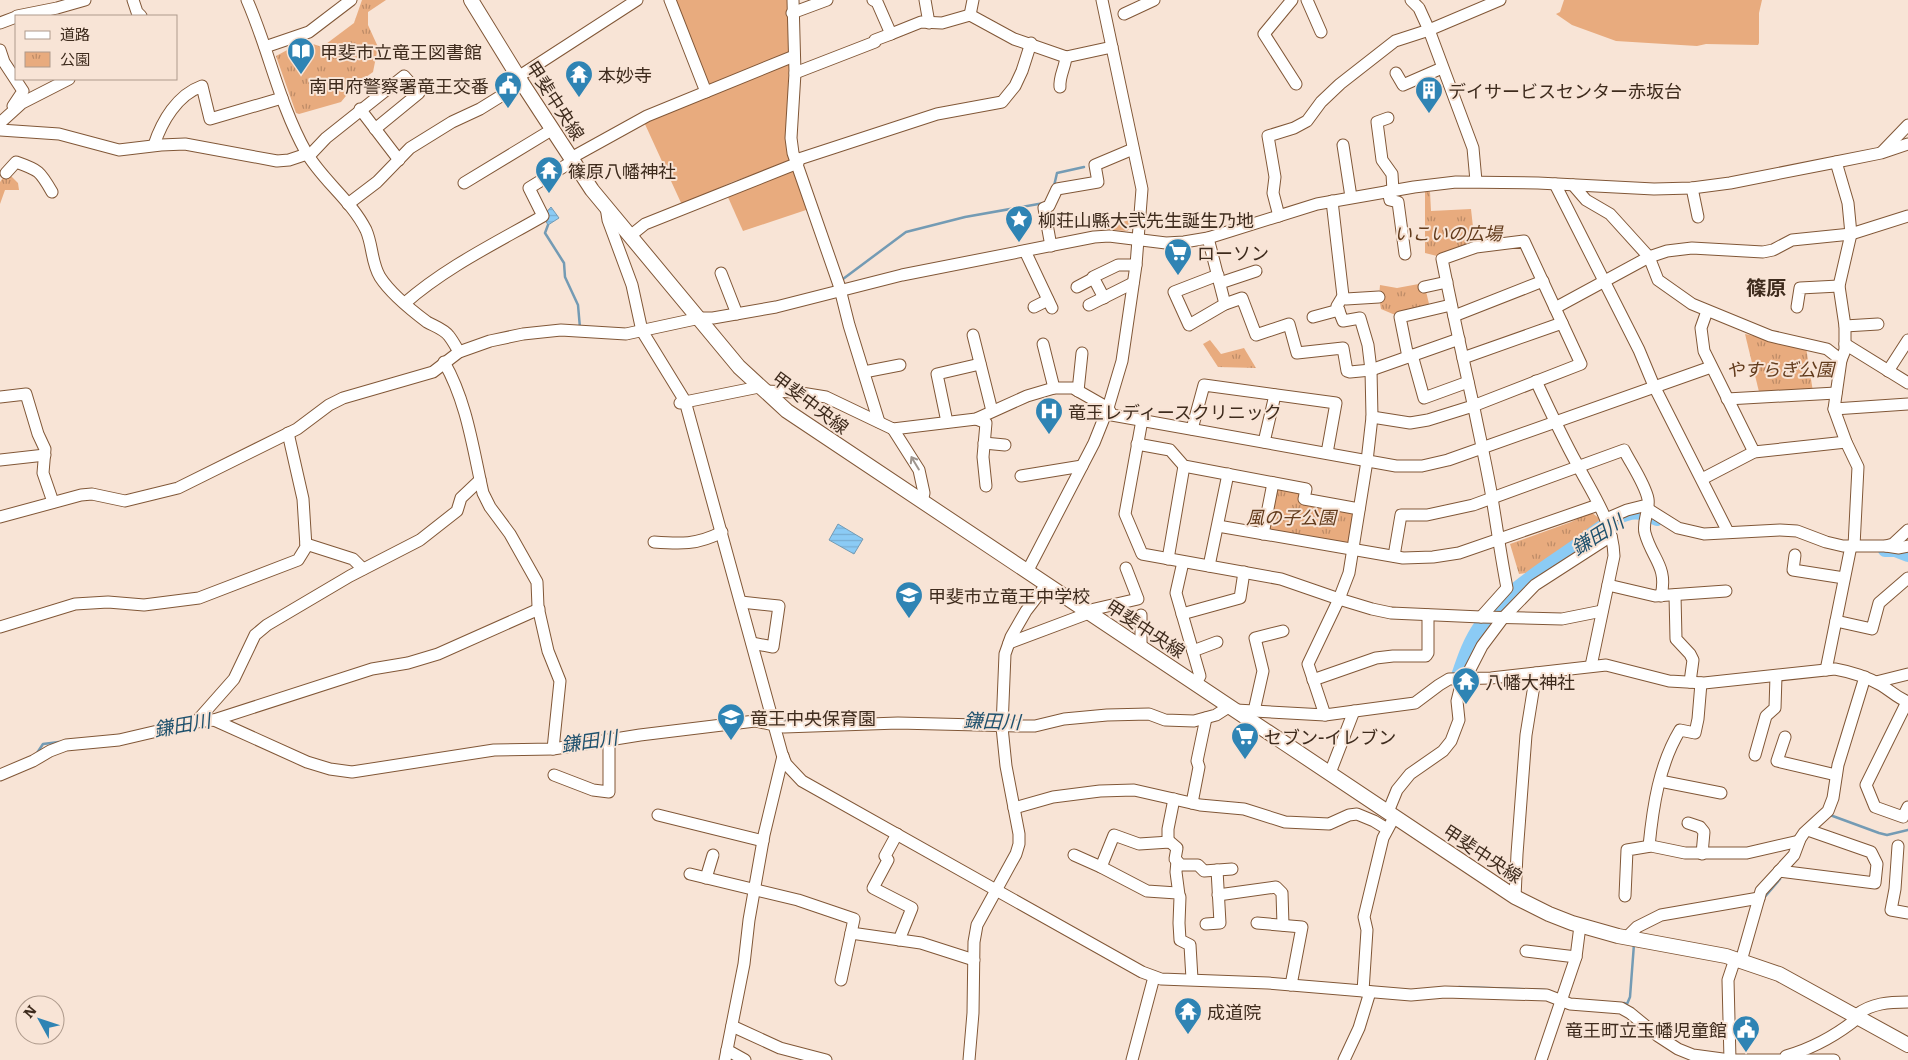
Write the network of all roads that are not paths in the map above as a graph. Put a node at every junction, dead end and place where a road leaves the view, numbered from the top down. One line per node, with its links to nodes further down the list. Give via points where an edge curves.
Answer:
1 (85, 0): 19 (street)
2 (133, 0): 23 (street)
3 (247, 0): 32 (street)
4 (351, 0): 32 (street, via 309,32)
5 (471, 0): 43 (main road, 甲斐中央線)
6 (637, 0): 43 (street)
7 (670, 0): 46 (street)
8 (793, 0): 20 (street)
9 (827, 0): 20 (street)
10 (874, 0): 30 (street)
11 (926, 0): 27 (street)
12 (973, 0): 24 (street)
13 (1102, 0): 33 (street)
14 (1154, 0): 21 (street)
15 (1292, 0): 44 (street, via 1264,34)
16 (1307, 0): 29 (street)
17 (1411, 0): 28 (street, via 1419,8)
18 (1500, 0): 28 (street)
19 (55, 4): 22 (street)
20 (792, 13): 35 (street)
21 (1124, 14)
22 (20, 15)
23 (140, 15)
24 (970, 15): 27 (street); 31 (street, via 1014,39)
25 (15, 17): 26 (street)
26 (0, 23)
27 (929, 23): 30 (street, via 921,22)
28 (1429, 30): 37 (street); 77 (street, via 1395,41 1320,102 1307,121 1268,136)
29 (1321, 32)
30 (891, 34): 38 (street)
31 (1031, 43): 36 (street); 63 (street, via 1015,86 1002,102 937,114)
32 (265, 47): 47 (street)
33 (1112, 47): 36 (street); 58 (street)
34 (0, 50): 40 (street)
35 (794, 56): 38 (street); 46 (street)
36 (1066, 57): 45 (street)
37 (1442, 68): 39 (street, via 1403,86); 66 (street, via 1472,148)
38 (795, 73): 63 (street, via 791,138)
39 (1396, 73)
40 (15, 79)
41 (16, 80): 49 (street, via 23,91)
42 (67, 80): 49 (street, via 22,104)
43 (520, 80): 53 (main road, 甲斐中央線); 61 (street, via 480,109 410,148)
44 (1296, 84)
45 (1060, 87)
46 (706, 92): 62 (street, via 646,116)
47 (282, 98): 56 (street, via 210,119 202,86 176,104 160,128); 60 (street)
48 (360, 110): 52 (street); 52 (street, via 404,76 419,93); 60 (street)
49 (4, 118)
50 (1388, 118): 71 (street, via 1377,122 1382,160 1392,174)
51 (1908, 125): 59 (street)
52 (376, 129): 61 (street)
53 (553, 129): 62 (main road, 甲斐中央線); 67 (street)
54 (0, 130): 56 (street, via 59,134 119,150)
55 (1908, 144): 59 (street)
56 (154, 145): 60 (street, via 186,144 277,161)
57 (1343, 145): 73 (street)
58 (1133, 149): 83 (street, via 1142,189); 84 (street, via 1095,165 1098,182 1057,190 1049,206 1044,208)
59 (1881, 153): 64 (street)
60 (308, 155): 75 (street)
61 (399, 160): 75 (street)
62 (572, 160): 76 (main road, 甲斐中央線); 104 (street, via 529,188 543,216 453,266)
63 (797, 161): 81 (street, via 645,224); 100 (street)
64 (1836, 162): 70 (street); 80 (street, via 1848,203)
65 (2, 173): 72 (street, via 16,162 35,169)
66 (1476, 182): 68 (street); 71 (street)
67 (464, 184)
68 (1555, 184): 69 (street); 94 (street)
69 (1573, 185): 70 (street); 87 (street, via 1586,200 1610,214)
70 (1692, 188): 79 (street)
71 (1391, 191): 73 (street); 86 (street, via 1390,200 1398,202)
72 (52, 192)
73 (1351, 197): 74 (street)
74 (1332, 200): 77 (street); 101 (street)
75 (348, 204): 104 (street, via 366,231 380,278)
76 (606, 207): 81 (main road, 甲斐中央線); 119 (street, via 632,285)
77 (1278, 216): 82 (street)
78 (1908, 216): 80 (street)
79 (1698, 217)
80 (1851, 234): 87 (street, via 1792,240 1763,252 1692,248); 97 (street)
81 (630, 236): 115 (main road, 甲斐中央線)
82 (1208, 238): 83 (street, via 1166,243); 92 (street)
83 (1138, 239): 84 (street, via 1102,236); 88 (street)
84 (1051, 246): 85 (street)
85 (1025, 250): 100 (street); 107 (street, via 1050,304)
86 (1405, 254)
87 (1649, 257): 94 (street); 112 (street, via 1658,280)
88 (1136, 265): 91 (street, via 1118,265); 96 (street)
89 (1256, 270): 92 (street)
90 (721, 273): 113 (street)
91 (1094, 278): 98 (street); 103 (street)
92 (1219, 279): 105 (street); 105 (street, via 1174,292 1189,324)
93 (1543, 281): 95 (street, via 1524,241 1476,247 1442,259); 109 (street); 111 (street)
94 (1604, 281): 109 (street); 140 (street)
95 (1446, 282): 99 (street); 111 (street)
96 (1133, 283): 103 (street); 151 (street, via 1122,361)
97 (1839, 286): 108 (street, via 1800,288); 118 (street)
98 (1076, 287)
99 (1424, 287)
100 (839, 291): 113 (street); 136 (street)
101 (1343, 296): 102 (street, via 1346,299); 110 (street, via 1337,306)
102 (1379, 297)
103 (1104, 298): 106 (street)
104 (405, 303): 125 (street, via 427,322 448,334)
105 (1225, 304): 134 (street, via 1242,298 1256,335 1288,324 1297,354 1343,348 1347,371)
106 (1089, 305)
107 (1034, 306)
108 (1797, 307)
109 (1555, 308): 116 (street)
110 (1339, 310): 114 (street); 134 (street, via 1343,321 1360,318)
111 (1453, 310): 121 (street); 127 (street, via 1400,318)
112 (1706, 311): 129 (street, via 1770,336 1827,349); 133 (street, via 1701,338)
113 (737, 314): 115 (street)
114 (1313, 317)
115 (700, 318): 119 (street); 142 (main road, 甲斐中央線)
116 (1562, 323): 128 (street); 137 (street, via 1581,364)
117 (1878, 324): 118 (street)
118 (1845, 326): 124 (street)
119 (642, 331): 125 (street, via 626,334 561,330 523,334); 148 (street)
120 (972, 335): 131 (street)
121 (1459, 339): 127 (street); 128 (street)
122 (1908, 340): 135 (street)
123 (1043, 344): 141 (street)
124 (1845, 344): 129 (street); 135 (street)
125 (459, 352): 130 (street)
126 (1082, 353): 143 (street)
127 (1410, 356): 134 (street); 138 (street, via 1424,398)
128 (1463, 358): 138 (street)
129 (1841, 360): 144 (street)
130 (444, 362): 162 (street, via 433,372 342,398); 180 (street, via 463,404)
131 (980, 364): 153 (street); 158 (street, via 937,374)
132 (900, 365): 136 (street)
133 (1711, 367): 140 (street); 147 (street)
134 (1371, 370): 154 (street)
135 (1888, 371): 139 (street)
136 (864, 372): 157 (street)
137 (1536, 381): 150 (street); 159 (street)
138 (1468, 382): 150 (street)
139 (1908, 383)
140 (1654, 386): 159 (street); 179 (street)
141 (1054, 388): 143 (street); 153 (street)
142 (762, 389): 148 (street); 157 (street, via 826,397); 185 (main road, 甲斐中央線, via 787,411)
143 (1078, 391): 151 (street)
144 (1836, 393): 147 (street); 152 (street)
145 (1274, 395): 161 (street, via 1204,385); 163 (street); 170 (street, via 1336,403)
146 (0, 397): 171 (street, via 26,394)
147 (1727, 399): 169 (street)
148 (682, 402): 193 (street)
149 (1908, 404): 152 (street)
150 (1473, 406): 154 (street, via 1410,423); 168 (street)
151 (1108, 408): 156 (street, via 1112,414); 174 (street)
152 (1834, 409): 164 (street)
153 (992, 411): 155 (street)
154 (1372, 418): 173 (street)
155 (976, 419): 158 (street); 165 (street, via 986,423)
156 (1142, 420): 161 (street); 166 (street)
157 (879, 422): 160 (street)
158 (947, 422): 160 (street)
159 (1554, 422): 168 (street); 176 (street)
160 (893, 429): 185 (street, one-way to 160, via 924,493 919,470)
161 (1192, 429): 163 (street)
162 (288, 433): 184 (street, via 178,488 125,500 92,494); 199 (street, via 303,499)
163 (1264, 442): 170 (street)
164 (1846, 442): 169 (street); 200 (street, via 1858,466)
165 (984, 443): 167 (street); 182 (street)
166 (1138, 444): 175 (street, via 1170,450); 206 (street, via 1125,514 1142,554)
167 (1005, 445)
168 (1482, 448): 173 (street, via 1422,466); 183 (street)
169 (1754, 452): 179 (street)
170 (1327, 453): 173 (street)
171 (45, 454): 172 (street); 184 (street, via 43,473)
172 (0, 460)
173 (1367, 461): 187 (street)
174 (1082, 466): 178 (street); 211 (street)
175 (1184, 466): 177 (street); 206 (street)
176 (1578, 466): 183 (street); 186 (street); 188 (street, via 1624,450 1649,501)
177 (1228, 474): 181 (street); 191 (street)
178 (1021, 476)
179 (1702, 479): 194 (street)
180 (480, 480): 210 (street, via 461,498 457,512 420,540); 222 (street, via 490,507 510,534 537,582)
181 (1273, 483): 187 (street, via 1306,489 1304,499); 195 (street)
182 (986, 486)
183 (1492, 498): 197 (street); 205 (street, via 1452,511 1401,515)
184 (53, 502): 189 (street)
185 (922, 502): 211 (main road, 甲斐中央線)
186 (1598, 505): 190 (street); 197 (street)
187 (1359, 509): 203 (street)
188 (1647, 509): 190 (street, via 1643,506); 194 (street, via 1678,528 1704,534); 219 (street, via 1645,532 1662,569 1664,585)
189 (0, 517)
190 (1606, 518): 196 (street)
191 (1218, 526): 195 (street); 208 (street)
192 (1908, 530): 201 (street)
193 (722, 532): 198 (street, via 708,540 689,544); 221 (street)
194 (1728, 532): 200 (street, via 1797,531 1826,542)
195 (1263, 534): 203 (street)
196 (1611, 536): 216 (street, via 1614,556); 229 (street, via 1535,585)
197 (1498, 541): 205 (street, via 1433,557); 228 (street, via 1507,588)
198 (654, 542)
199 (306, 544): 210 (street, via 353,559); 231 (street, via 298,560 199,598 144,605 75,604)
200 (1852, 546): 201 (street); 213 (street)
201 (1886, 546): 202 (street)
202 (1908, 546)
203 (1352, 550): 205 (street); 220 (street, via 1349,573)
204 (1795, 555): 213 (street, via 1793,570)
205 (1394, 556)
206 (1168, 559): 207 (street)
207 (1183, 562): 208 (street); 225 (street, via 1176,593)
208 (1210, 566): 212 (street)
209 (1126, 568): 224 (street, via 1138,599)
210 (363, 569): 256 (street, via 255,635 234,679)
211 (1026, 572): 215 (main road, 甲斐中央線)
212 (1244, 572): 220 (street, via 1281,579); 225 (street, via 1240,598)
213 (1844, 578): 230 (street)
214 (1908, 578): 230 (street, via 1879,603 1872,629)
215 (1046, 585): 224 (main road, 甲斐中央線); 233 (street, via 1026,611)
216 (1608, 585): 219 (street); 223 (street)
217 (1726, 591): 218 (street)
218 (1675, 595): 219 (street); 248 (street, via 1676,639 1693,660)
219 (1661, 596)
220 (1339, 600): 227 (street, via 1372,609); 244 (street, via 1308,664)
221 (741, 602): 235 (street); 235 (street, via 779,606 773,647)
222 (539, 609): 255 (street, via 438,654 372,669); 261 (street, via 548,651 560,681)
223 (1602, 611): 229 (street, via 1562,619); 238 (street)
224 (1087, 612): 233 (street); 236 (main road, 甲斐中央線)
225 (1182, 614): 237 (street)
226 (1141, 615): 236 (street)
227 (1428, 615): 228 (street); 244 (street, via 1426,656 1376,658)
228 (1481, 617): 229 (street)
229 (1503, 618): 245 (street, via 1482,646)
230 (1836, 621): 239 (street)
231 (0, 627)
232 (1283, 631): 251 (street, via 1254,638 1263,671)
233 (1009, 642): 258 (street, via 1003,672)
234 (1217, 642): 237 (street)
235 (752, 643): 257 (street)
236 (1141, 647): 247 (main road, 甲斐中央線)
237 (1193, 651): 247 (street, via 1200,676)
238 (1591, 666): 240 (street); 248 (street, via 1606,665 1669,681)
239 (1826, 670): 242 (street); 243 (street, via 1835,669)
240 (1536, 673): 245 (street); 299 (street, via 1526,735)
241 (1908, 674): 246 (street)
242 (1776, 676): 248 (street); 262 (street, via 1775,708 1766,716)
243 (1865, 677): 246 (street); 267 (street)
244 (1313, 680): 253 (street)
245 (1465, 680): 252 (street, via 1449,679 1415,703); 275 (street, via 1457,701 1459,720 1451,741 1410,774 1397,790)
246 (1876, 682): 249 (street, via 1895,697)
247 (1196, 683): 250 (main road, 甲斐中央線)
248 (1696, 683): 268 (street, via 1698,719 1695,733 1680,730 1669,749)
249 (1908, 702): 272 (street, via 1866,785 1875,807 1903,817)
250 (1233, 708): 251 (street); 254 (street); 264 (main road, 甲斐中央線)
251 (1254, 711): 253 (street)
252 (1354, 711): 253 (street); 264 (street)
253 (1325, 716)
254 (1206, 718): 258 (street, via 1175,722 1149,714 1107,715 1064,719 1035,726); 271 (street)
255 (214, 720): 256 (street); 261 (street, via 307,762 340,771 494,750)
256 (196, 722): 265 (street, via 119,740 66,745)
257 (774, 724): 258 (street, via 784,727 898,723); 260 (street, via 755,721 718,724); 263 (street)
258 (1002, 725): 273 (street)
259 (1785, 738): 267 (street, via 1777,761)
260 (609, 740): 261 (street); 266 (street, via 609,792 592,790)
261 (553, 749)
262 (1755, 755)
263 (783, 756): 279 (street, via 802,781); 280 (street)
264 (1330, 773): 275 (main road, 甲斐中央線)
265 (0, 775)
266 (554, 775)
267 (1836, 775): 278 (street, via 1828,812)
268 (1660, 781): 269 (street); 283 (street)
269 (1721, 793)
270 (1174, 799): 271 (street); 273 (street, via 1116,789 1053,797); 282 (street)
271 (1192, 803): 277 (street, via 1244,809 1285,822 1328,824 1357,814)
272 (1908, 807)
273 (1014, 808): 296 (street, via 1019,844)
274 (658, 815): 280 (street)
275 (1392, 815): 277 (street); 299 (main road, 甲斐中央線)
276 (1688, 823): 285 (street, via 1704,832)
277 (1387, 829): 318 (street, via 1364,917 1367,930)
278 (1808, 830): 281 (street); 292 (street, via 1871,852 1877,864 1875,883)
279 (896, 834): 296 (street); 309 (street, via 885,856 888,860 873,888 912,908)
280 (763, 841): 295 (street)
281 (1799, 841): 285 (street, via 1747,854); 292 (street, via 1794,855)
282 (1168, 842): 288 (street, via 1177,848); 289 (street, via 1139,844 1114,835)
283 (1649, 846): 285 (street); 300 (street, via 1627,850)
284 (1898, 846): 302 (street, via 1891,910)
285 (1702, 854)
286 (1074, 855): 289 (street)
287 (713, 856): 294 (street)
288 (1177, 861): 291 (street, via 1198,865 1204,871); 297 (street)
289 (1101, 867): 297 (street, via 1147,891)
290 (1232, 869): 291 (street)
291 (1216, 870): 298 (street)
292 (1779, 871): 301 (street, via 1761,891)
293 (690, 874): 294 (street)
294 (706, 878): 295 (street)
295 (754, 890): 307 (street, via 798,900 854,919); 322 (street)
296 (996, 890): 312 (street, via 977,925); 314 (street)
297 (1179, 895): 315 (street, via 1179,934 1180,940 1190,945)
298 (1218, 895): 304 (street, via 1220,923); 305 (street, via 1276,887 1282,893)
299 (1515, 896): 306 (main road, 甲斐中央線)
300 (1625, 896)
301 (1759, 898): 308 (street, via 1661,915 1637,927); 313 (street)
302 (1908, 913)
303 (1257, 923): 305 (street)
304 (1206, 924)
305 (1283, 925): 317 (street, via 1302,926)
306 (1580, 926): 308 (main road, 甲斐中央線); 311 (street)
307 (851, 933): 309 (street); 316 (street)
308 (1627, 938): 313 (main road, 甲斐中央線)
309 (899, 940): 312 (street, via 921,943)
310 (1526, 951): 311 (street)
311 (1576, 957): 319 (street)
312 (974, 960): 327 (street)
313 (1738, 960): 321 (main road, 甲斐中央線, via 1780,974); 331 (street, via 1728,980)
314 (1154, 977): 315 (street); 328 (street)
315 (1192, 979): 317 (street)
316 (841, 980)
317 (1291, 985): 318 (street)
318 (1366, 992): 319 (street, via 1530,994 1547,995); 329 (street, via 1359,1028)
319 (1561, 1001): 330 (street); 331 (street, via 1621,1008 1678,1049 1693,1056)
320 (1908, 1002): 321 (street, via 1886,1002 1865,1008)
321 (1858, 1016): 323 (main road, 甲斐中央線); 332 (street, via 1829,1039)
322 (732, 1026): 324 (street); 326 (street, via 780,1048)
323 (1908, 1044)
324 (726, 1055): 325 (street)
325 (745, 1060)
326 (826, 1060)
327 (970, 1060)
328 (1132, 1060)
329 (1344, 1060)
330 (1541, 1060)
331 (1730, 1060): 332 (street)
332 (1775, 1060): 333 (street)
333 (1834, 1060)

